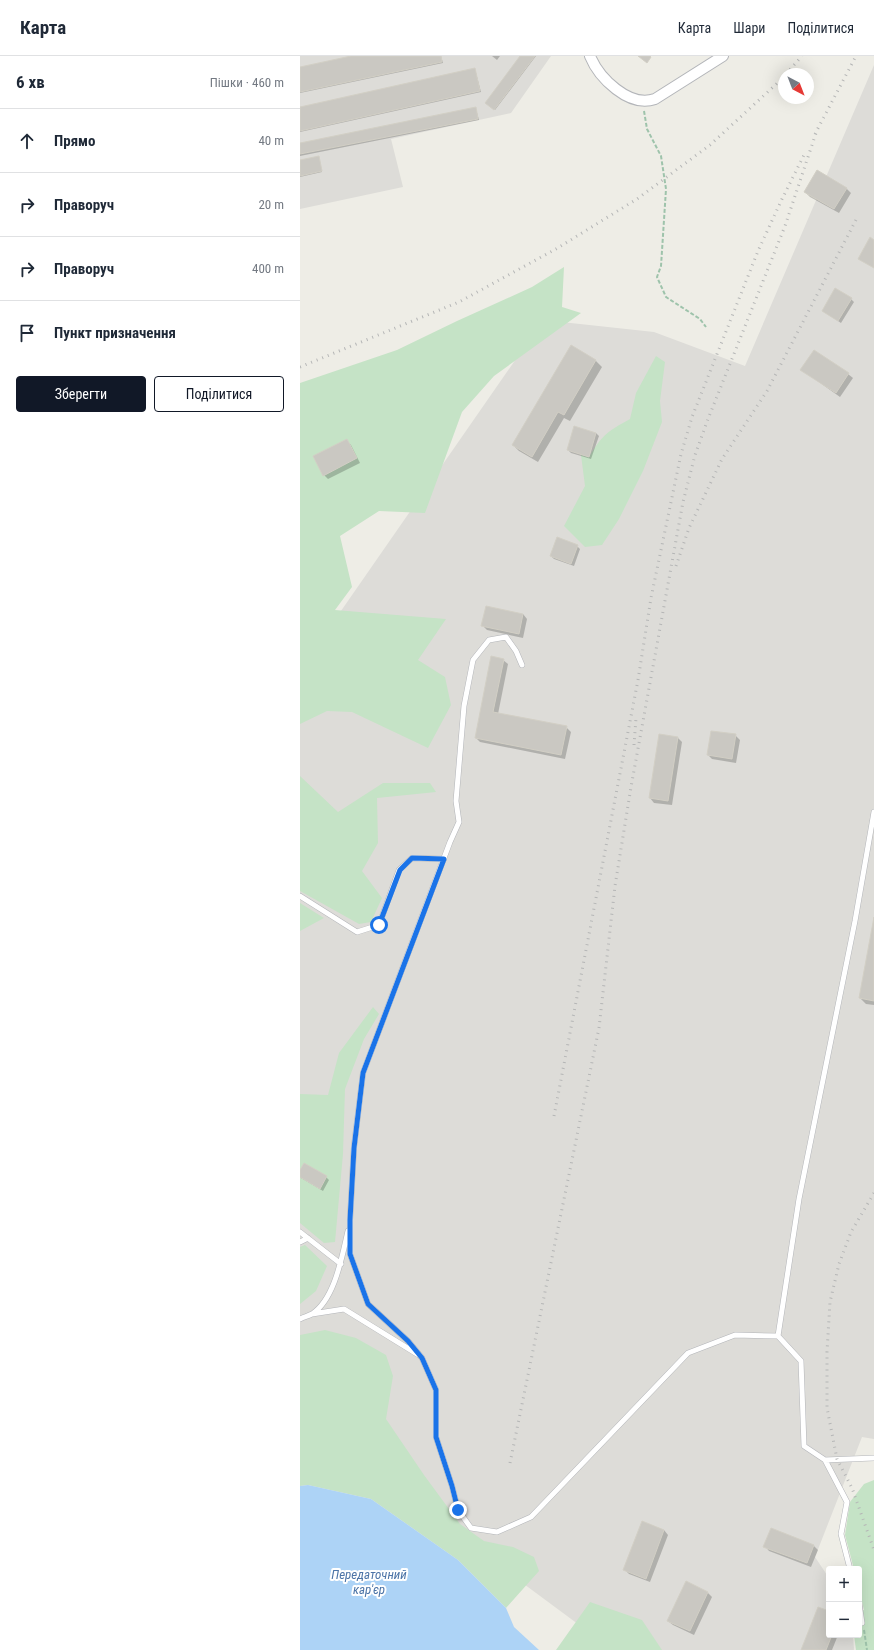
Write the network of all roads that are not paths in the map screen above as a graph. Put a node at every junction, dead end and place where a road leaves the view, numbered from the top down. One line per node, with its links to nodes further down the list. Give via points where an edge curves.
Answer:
1 (590, 56): 2 (street, via 602,76 614,88 643,102 655,99)
2 (723, 56)
3 (522, 665): 5 (lane, via 506,637 489,640 473,660 463,714 456,801 459,822)
4 (874, 812): 14 (lane, via 855,921 798,1199)
5 (444, 859): 6 (lane, via 412,858 400,870 379,925 357,932); 7 (lane, via 363,1073 354,1148)
6 (300, 896)
7 (350, 1220): 11 (lane); 15 (lane, via 350,1254 368,1304 408,1341)
8 (300, 1232): 9 (lane)
9 (308, 1238): 10 (lane); 11 (lane)
10 (300, 1242)
11 (341, 1264): 12 (lane, via 329,1295)
12 (312, 1314): 13 (lane); 15 (lane, via 344,1309)
13 (300, 1319)
14 (778, 1336): 15 (lane, via 734,1335 688,1353 531,1517 496,1532 471,1528 458,1510 436,1437 436,1390); 17 (lane, via 801,1361 804,1446)
15 (422, 1358)
16 (874, 1458): 17 (lane)
17 (826, 1460): 18 (lane, via 847,1502 841,1534)
18 (849, 1566)

